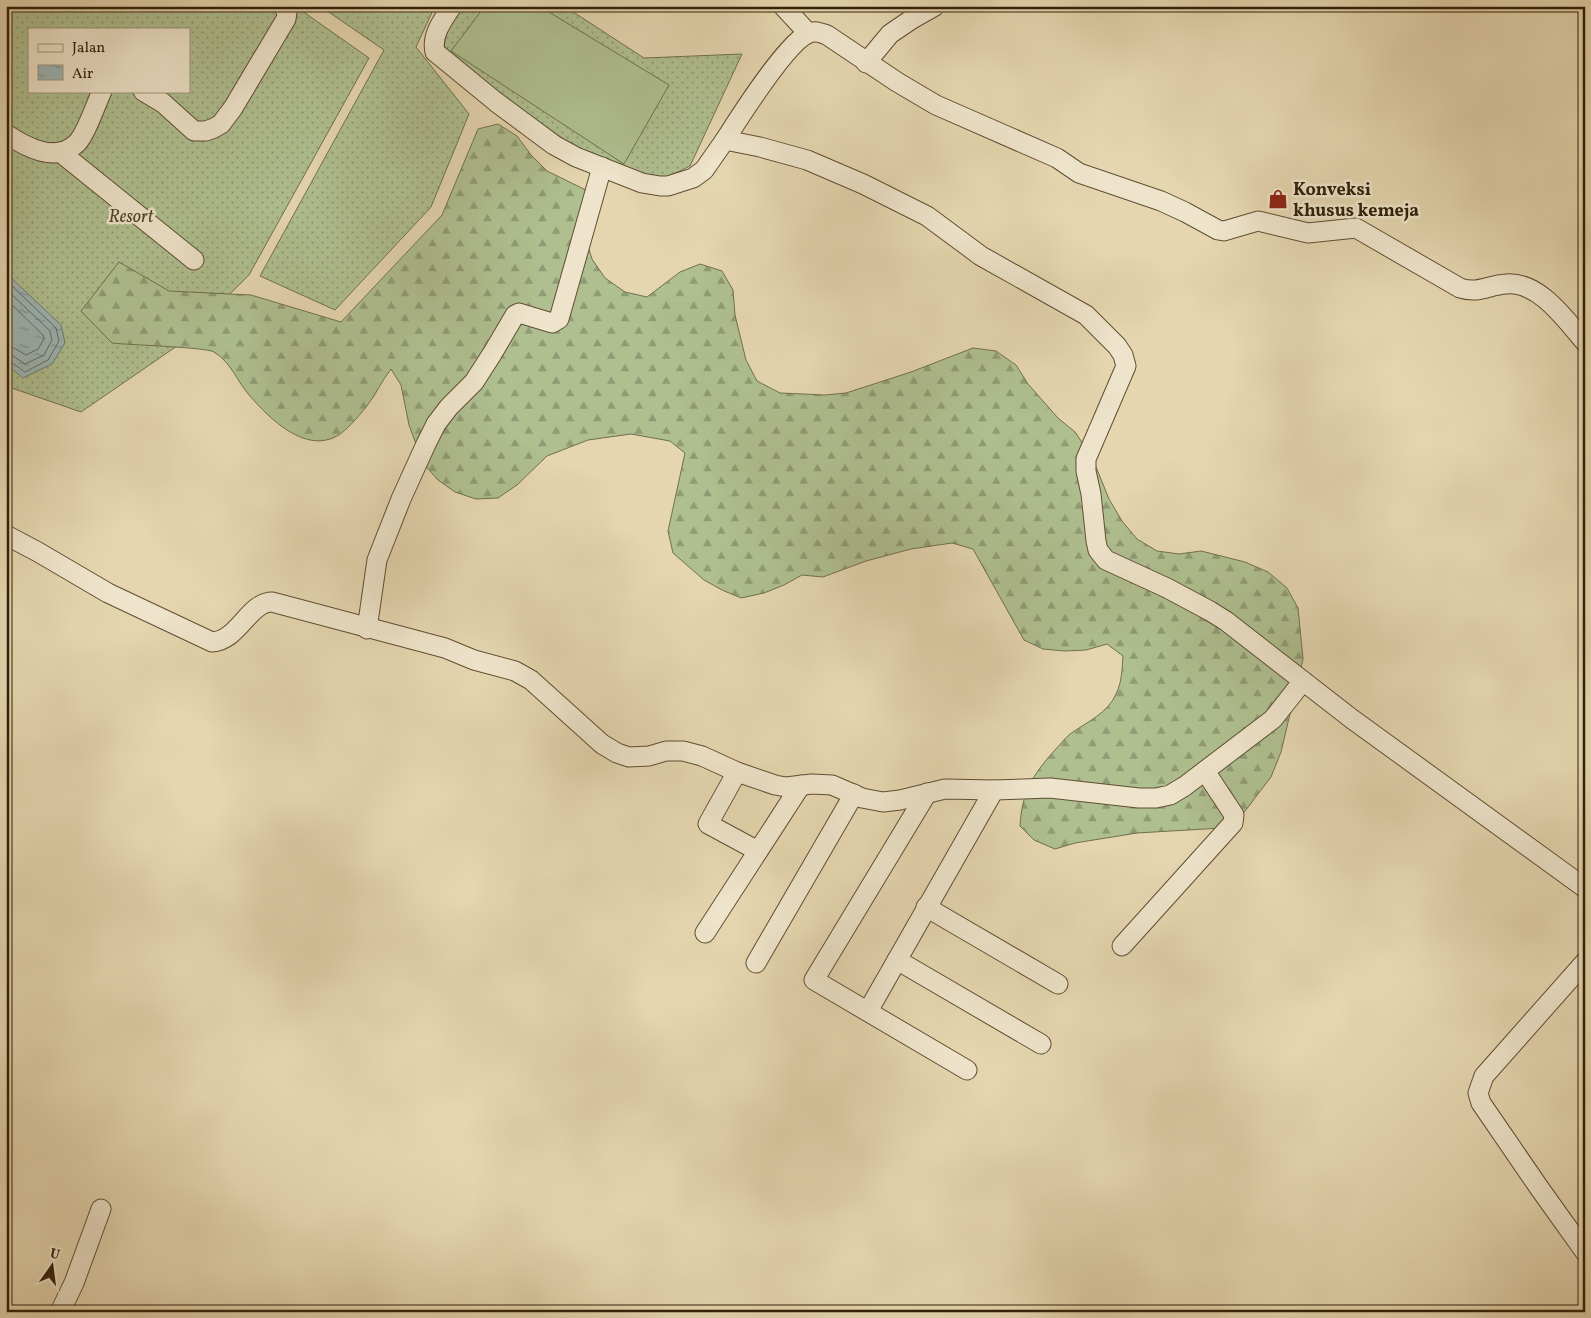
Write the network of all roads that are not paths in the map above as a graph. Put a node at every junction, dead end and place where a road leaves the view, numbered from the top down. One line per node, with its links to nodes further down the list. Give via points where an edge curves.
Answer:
1 (282, 6): 8 (street, via 287,12 286,19 227,118 214,128 194,131)
2 (452, 6): 12 (street, via 436,34 435,52 554,145)
3 (783, 6): 5 (street)
4 (935, 6): 6 (street, via 890,34)
5 (808, 33): 6 (street, via 817,31); 10 (street, via 770,74)
6 (866, 62): 14 (street, via 952,113 1057,158 1079,173 1160,201 1218,230 1258,221 1308,233 1356,228 1460,288 1474,291 1509,284 1524,287 1547,300)
7 (102, 92): 11 (street, via 77,143)
8 (145, 92)
9 (6, 134): 11 (street, via 40,152)
10 (725, 140): 12 (street, via 699,175 676,184 650,185); 17 (street, via 807,160 863,184 927,216 981,256 1077,308 1094,323 1121,352 1126,366 1086,459 1096,541 1101,556 1210,611)
11 (60, 152): 13 (street)
12 (602, 167): 16 (street, via 559,319 552,323 519,313 515,315 474,382 436,424 377,560)
13 (194, 260)
14 (1585, 342)
15 (6, 535): 16 (street, via 108,593 212,642 226,638 267,602)
16 (367, 629): 19 (street, via 445,648 515,671 531,680 602,744 617,753 638,758 666,751 683,751)
17 (1303, 681): 18 (street, via 1273,719); 25 (street)
18 (1205, 771): 21 (street, via 1170,795 1156,798 1059,789); 28 (street, via 1234,815 1233,824)
19 (736, 772): 20 (street, via 774,786); 24 (street, via 708,824)
20 (801, 785): 23 (street, via 832,785); 24 (street)
21 (994, 790): 22 (street, via 945,789); 26 (street)
22 (927, 793): 23 (street, via 883,802); 33 (street, via 814,980)
23 (854, 794): 31 (street)
24 (758, 851): 27 (street)
25 (1585, 888)
26 (926, 907): 29 (street); 32 (street)
27 (705, 933)
28 (1122, 946)
29 (897, 960): 33 (street); 34 (street)
30 (1585, 962): 37 (street, via 1484,1076 1478,1093 1506,1141)
31 (756, 964)
32 (1058, 984)
33 (868, 1011): 35 (street)
34 (1041, 1044)
35 (968, 1070)
36 (101, 1209): 38 (street, via 74,1284)
37 (1585, 1252)
38 (60, 1312)

